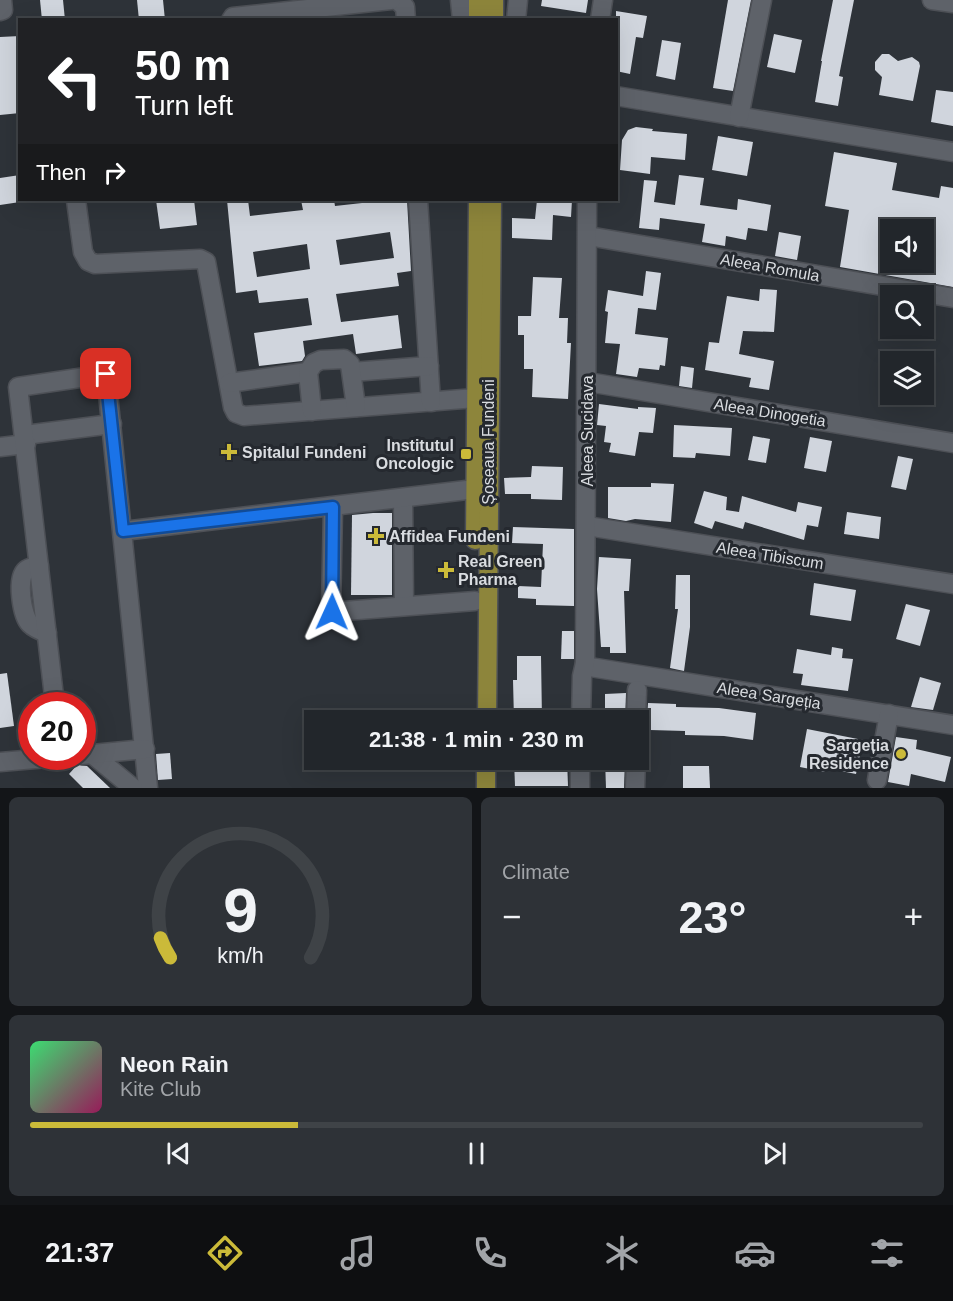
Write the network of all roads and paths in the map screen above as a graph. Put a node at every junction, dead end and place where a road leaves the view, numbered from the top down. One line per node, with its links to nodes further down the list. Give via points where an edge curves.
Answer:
1 (2, 0): 12 (street)
2 (391, 0): 13 (street)
3 (398, 0): 15 (street, via 405,7)
4 (460, 0): 16 (street)
5 (478, 0): 17 (main road)
6 (494, 0): 18 (main road)
7 (518, 0): 19 (street)
8 (603, 0): 20 (street)
9 (762, 0): 22 (street)
10 (932, 0): 11 (street)
11 (953, 3)
12 (0, 11)
13 (256, 17): 14 (street)
14 (232, 18)
15 (406, 18)
16 (462, 18)
17 (478, 18)
18 (494, 18)
19 (516, 18)
20 (600, 18)
21 (618, 96): 22 (street)
22 (739, 117): 23 (street)
23 (953, 152)
24 (76, 201): 35 (street, via 82,252 88,261 206,262)
25 (418, 201): 31 (street)
26 (478, 201): 36 (main road, Șoseaua Fundeni)
27 (492, 201): 56 (main road, Șoseaua Fundeni)
28 (587, 201): 29 (street, Aleea Sucidava)
29 (588, 236): 30 (street, Aleea Romula); 34 (street, Aleea Sucidava)
30 (953, 298)
31 (429, 366): 33 (street); 37 (street)
32 (308, 372): 33 (street, via 314,363 340,359 350,364); 35 (street); 39 (street)
33 (352, 372): 38 (street)
34 (588, 382): 42 (street, Aleea Dinogetia); 47 (street, Aleea Sucidava)
35 (229, 383): 39 (street, via 233,407 244,416)
36 (476, 398): 37 (street); 44 (main road, Șoseaua Fundeni)
37 (431, 402): 38 (street)
38 (356, 407): 39 (street)
39 (312, 411)
40 (112, 424): 41 (street); 41 (street, via 106,374 18,387); 48 (street)
41 (26, 440): 43 (street); 54 (street)
42 (953, 443)
43 (0, 447)
44 (475, 489): 45 (street); 50 (main road, Șoseaua Fundeni)
45 (403, 498): 46 (street); 51 (street)
46 (333, 507): 48 (street); 51 (street, via 332,612)
47 (587, 526): 49 (street, Aleea Tibiscum); 52 (street, Aleea Sucidava)
48 (123, 531): 61 (street)
49 (953, 584)
50 (475, 601): 51 (street); 55 (main road, Șoseaua Fundeni)
51 (404, 606)
52 (585, 663): 57 (street, Aleea Sucidava); 59 (street, Aleea Sargeția, via 590,667)
53 (637, 690): 58 (street)
54 (54, 692)
55 (474, 710)
56 (487, 710)
57 (581, 710)
58 (636, 710)
59 (889, 714): 60 (street, Aleea Sargeția); 70 (street)
60 (953, 725)
61 (145, 749): 62 (street); 72 (street)
62 (96, 753)
63 (18, 760): 65 (street)
64 (96, 761): 71 (street)
65 (0, 762)
66 (474, 770): 73 (main road)
67 (486, 770): 74 (main road)
68 (580, 770): 75 (street)
69 (636, 770): 76 (street)
70 (877, 780)
71 (133, 788)
72 (148, 788)
73 (474, 788)
74 (486, 788)
75 (579, 788)
76 (635, 788)

